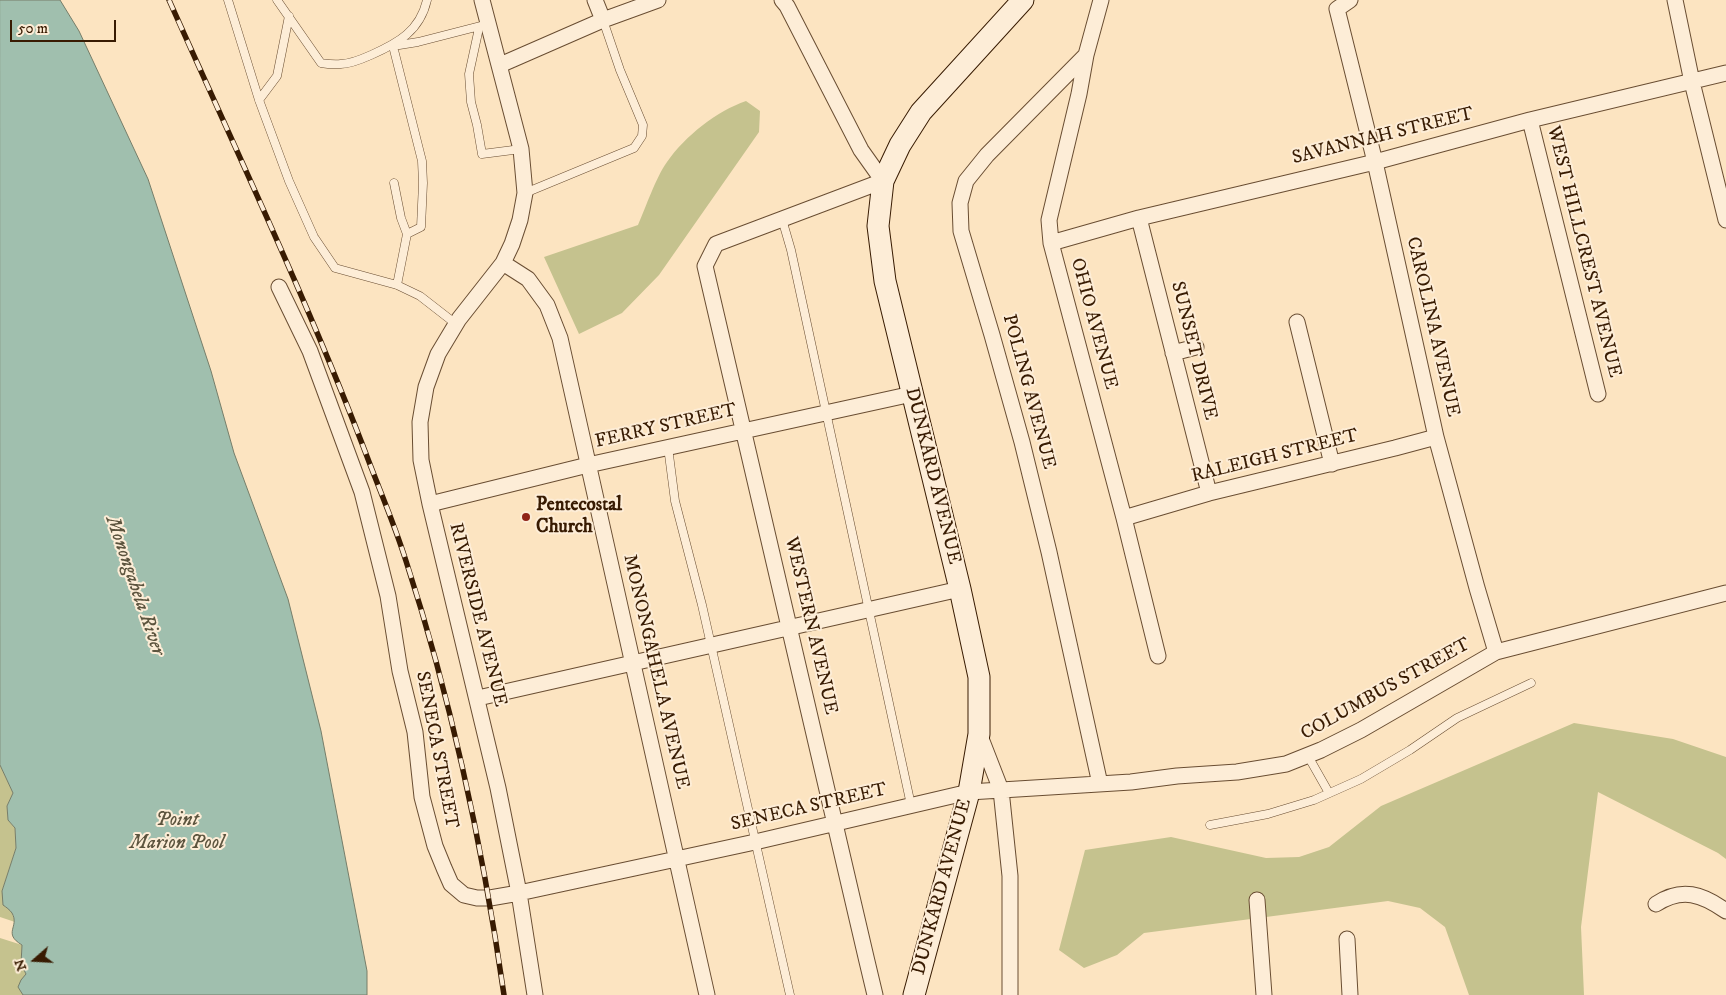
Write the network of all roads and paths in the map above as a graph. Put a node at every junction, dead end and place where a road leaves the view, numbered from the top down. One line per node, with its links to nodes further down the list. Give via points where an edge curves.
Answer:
1 (228, 0): 21 (lane)
2 (277, 0): 13 (lane)
3 (427, 0): 16 (lane, via 418,22)
4 (482, 0): 15 (street)
5 (595, 0): 14 (street)
6 (658, 0): 14 (street)
7 (782, 0): 25 (street, via 861,150)
8 (1023, 0): 25 (main road, DUNKARD AVENUE, via 921,112)
9 (1101, 0): 17 (street, OHIO AVENUE)
10 (1350, 0): 12 (street)
11 (1675, 0): 20 (street)
12 (1336, 5): 24 (street, CAROLINA AVENUE)
13 (289, 16): 16 (lane, via 321,63 342,64); 21 (lane, via 277,76)
14 (603, 20): 18 (street); 27 (lane, via 643,125 642,136 634,148)
15 (484, 26): 16 (lane); 18 (street); 23 (lane, via 469,74 471,102 482,154)
16 (392, 46): 31 (lane, via 422,161 421,227)
17 (1086, 55): 32 (street, OHIO AVENUE, via 1049,220); 63 (street, POLING AVENUE, via 987,155 966,181 960,212 963,240 995,344 1049,552)
18 (500, 65): 23 (street)
19 (1726, 73): 20 (street, SAVANNAH STREET)
20 (1692, 82): 22 (street, SAVANNAH STREET); 30 (street)
21 (260, 100): 34 (lane, via 289,181 314,237 335,268)
22 (1530, 120): 24 (street, SAVANNAH STREET); 41 (street, WEST HILLCREST AVENUE)
23 (521, 149): 27 (street)
24 (1375, 162): 28 (street, SAVANNAH STREET); 44 (street, CAROLINA AVENUE)
25 (883, 181): 29 (street); 40 (main road, DUNKARD AVENUE, via 878,226 884,272)
26 (394, 183): 31 (lane)
27 (524, 193): 33 (street, via 517,228)
28 (1139, 218): 32 (street, SAVANNAH STREET); 39 (street, SUNSET DRIVE)
29 (782, 219): 42 (lane); 43 (street, WESTERN AVENUE, via 716,244 704,266)
30 (1726, 220)
31 (407, 234): 34 (lane)
32 (1051, 243): 50 (street, OHIO AVENUE)
33 (503, 263): 37 (street, RIVERSIDE AVENUE); 47 (street, MONONGAHELA AVENUE, via 528,279 547,305 560,338)
34 (397, 285): 37 (lane, via 420,296)
35 (279, 287): 72 (street, SENECA STREET, via 310,351 362,492 388,596 400,671 415,732 422,798 435,846 452,884 464,895 490,898)
36 (1297, 322): 46 (street)
37 (456, 324): 49 (street, RIVERSIDE AVENUE, via 438,354 426,387 420,422 421,460)
38 (1196, 347): 39 (street)
39 (1173, 353): 48 (street, SUNSET DRIVE)
40 (912, 394): 42 (street, FERRY STREET); 51 (main road, DUNKARD AVENUE)
41 (1598, 394)
42 (825, 412): 43 (street, FERRY STREET); 53 (lane)
43 (744, 430): 45 (street, FERRY STREET); 54 (street, WESTERN AVENUE)
44 (1436, 437): 46 (street, RALEIGH STREET); 56 (street, CAROLINA AVENUE)
45 (668, 447): 47 (street, FERRY STREET); 55 (lane, via 675,501)
46 (1332, 464): 48 (street, RALEIGH STREET)
47 (588, 466): 49 (street, FERRY STREET); 58 (street, MONONGAHELA AVENUE)
48 (1209, 493): 50 (street, RALEIGH STREET)
49 (430, 504): 60 (street, RIVERSIDE AVENUE)
50 (1124, 518): 57 (street, OHIO AVENUE)
51 (960, 589): 53 (street); 61 (main road, DUNKARD AVENUE, via 978,677)
52 (1726, 593): 56 (street, COLUMBUS STREET)
53 (868, 609): 54 (street); 67 (lane)
54 (789, 626): 55 (street); 68 (street, WESTERN AVENUE)
55 (710, 645): 58 (street); 70 (lane)
56 (1496, 652): 62 (street, COLUMBUS STREET, via 1361,730)
57 (1158, 656)
58 (633, 664): 60 (street); 71 (street, MONONGAHELA AVENUE)
59 (1531, 683): 66 (lane, via 1457,718 1361,779)
60 (478, 698): 72 (street, RIVERSIDE AVENUE)
61 (979, 734): 64 (street); 65 (main road, DUNKARD AVENUE)
62 (1308, 756): 63 (street, COLUMBUS STREET, via 1286,764 1237,772); 66 (lane)
63 (1100, 784): 64 (street, COLUMBUS STREET)
64 (1000, 790): 65 (street, COLUMBUS STREET); 82 (street, via 1010,876)
65 (969, 792): 67 (street, SENECA STREET); 81 (main road, DUNKARD AVENUE)
66 (1329, 793): 69 (lane, via 1268,814)
67 (911, 805): 68 (street, SENECA STREET)
68 (834, 823): 70 (street, SENECA STREET); 80 (street, WESTERN AVENUE)
69 (1210, 825)
70 (755, 842): 71 (street, SENECA STREET); 79 (lane)
71 (676, 858): 72 (street, SENECA STREET); 78 (street, MONONGAHELA AVENUE)
72 (519, 893): 77 (street, RIVERSIDE AVENUE)
73 (1257, 900): 83 (street)
74 (1656, 904): 75 (street, via 1667,896 1698,895)
75 (1726, 911)
76 (1347, 939): 84 (street)
77 (535, 995)
78 (707, 995)
79 (790, 995)
80 (875, 995)
81 (914, 995)
82 (1010, 995)
83 (1264, 995)
84 (1350, 995)

